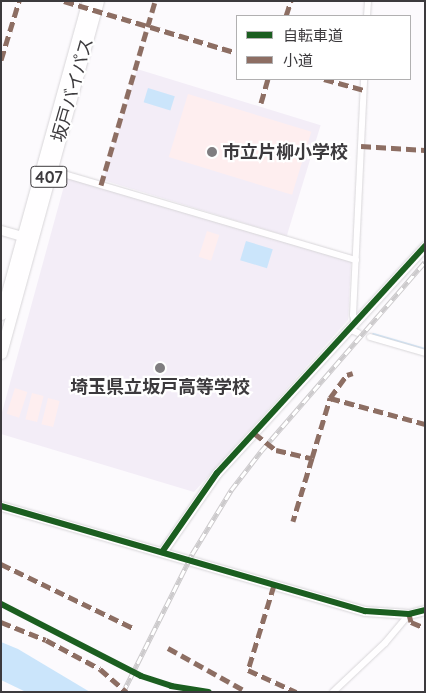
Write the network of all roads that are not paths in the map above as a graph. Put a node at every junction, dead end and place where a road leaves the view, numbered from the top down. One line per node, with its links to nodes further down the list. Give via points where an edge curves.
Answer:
1 (88, 1): 8 (highway, 坂戸バイパス / 407)
2 (98, 1): 6 (highway, 坂戸バイパス / 407)
3 (368, 1): 4 (street)
4 (367, 15)
5 (364, 80): 10 (street)
6 (50, 170): 10 (street); 14 (highway, 坂戸バイパス / 407)
7 (1, 230): 8 (street)
8 (22, 236): 11 (highway, 坂戸バイパス / 407)
9 (425, 246): 12 (street)
10 (356, 260): 12 (street)
11 (1, 314)
12 (354, 328): 17 (street, via 217,473)
13 (370, 337): 15 (street)
14 (1, 353)
15 (425, 354)
16 (1, 506): 17 (street)
17 (162, 552): 19 (street, via 365,611)
18 (425, 610): 19 (street)
19 (409, 614): 20 (street, via 385,643)
20 (333, 692)

